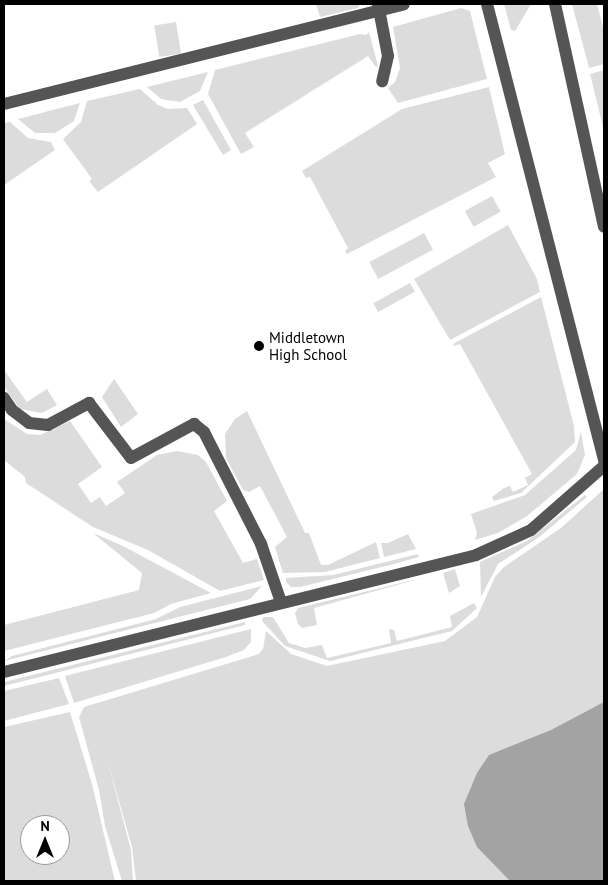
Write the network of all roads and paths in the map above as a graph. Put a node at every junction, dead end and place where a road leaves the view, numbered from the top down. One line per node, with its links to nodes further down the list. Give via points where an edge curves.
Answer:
1 (404, 4): 4 (street)
2 (487, 4): 10 (street)
3 (555, 4): 7 (street)
4 (380, 7): 5 (street, via 388,56); 6 (street)
5 (382, 81)
6 (4, 104)
7 (604, 227)
8 (4, 398): 13 (street, via 12,410 29,423 48,425 89,403 131,458 194,424 204,432 261,544)
9 (604, 419): 10 (street)
10 (597, 432): 11 (street)
11 (604, 461)
12 (604, 466): 13 (street, via 531,530 476,555)
13 (281, 602): 14 (street)
14 (4, 672)

